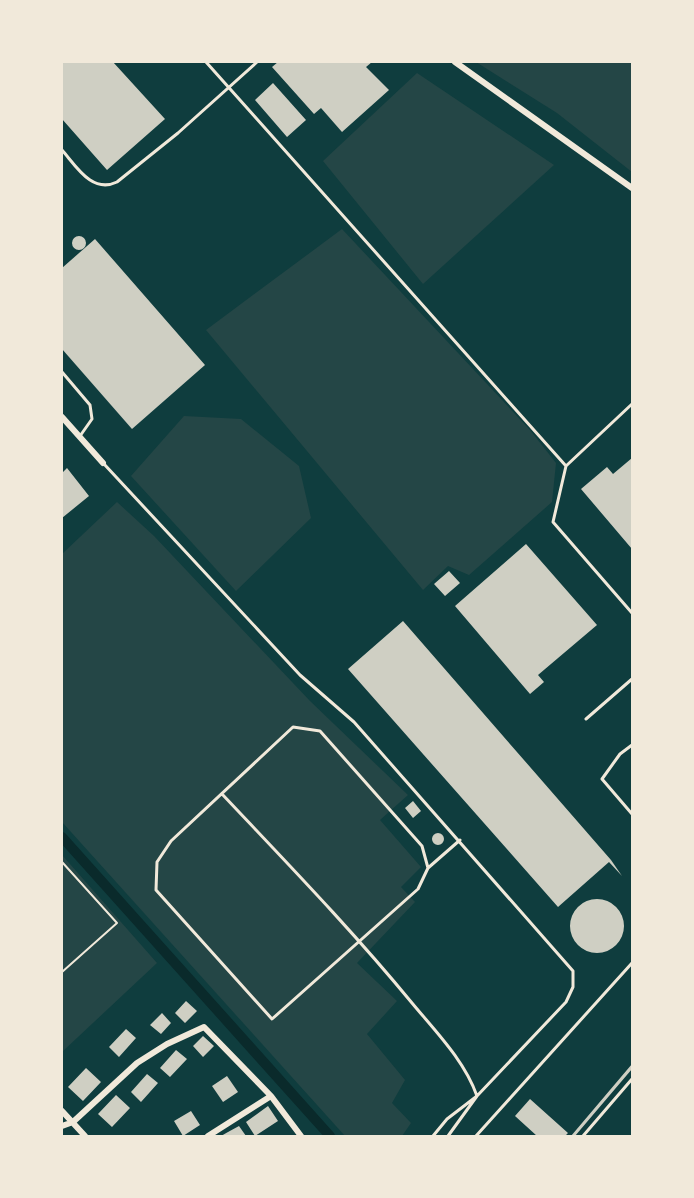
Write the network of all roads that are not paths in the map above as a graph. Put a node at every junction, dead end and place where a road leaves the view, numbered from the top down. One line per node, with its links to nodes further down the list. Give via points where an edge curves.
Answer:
1 (206, 62): 4 (lane)
2 (256, 62): 4 (lane)
3 (454, 62): 6 (street)
4 (230, 87): 5 (lane, via 107,187 86,177); 12 (lane)
5 (62, 150)
6 (633, 188)
7 (62, 372): 10 (lane, via 90,405 92,419)
8 (633, 404): 12 (lane)
9 (62, 417): 10 (street)
10 (79, 437): 11 (street)
11 (103, 463): 19 (lane, via 300,675 354,722)
12 (566, 466): 13 (lane, via 553,522)
13 (633, 613)
14 (633, 679): 15 (lane)
15 (586, 719)
16 (633, 745): 18 (lane, via 620,754 602,779)
17 (222, 794): 20 (lane, via 293,727 320,731 422,846); 21 (lane); 21 (lane, via 171,841 157,862 156,890 272,1019)
18 (633, 814)
19 (460, 840): 20 (lane); 25 (lane, via 573,971 573,987 566,1002)
20 (428, 868): 21 (lane, via 418,889)
21 (360, 940): 25 (lane, via 448,1046)
22 (633, 963): 34 (lane)
23 (633, 1079): 35 (lane)
24 (271, 1096): 27 (street, via 204,1027 137,1063); 30 (street); 31 (street)
25 (477, 1096): 32 (lane, via 447,1119); 33 (lane)
26 (62, 1111): 27 (street)
27 (73, 1122): 28 (street); 29 (street)
28 (62, 1126)
29 (85, 1137)
30 (208, 1137)
31 (301, 1137)
32 (433, 1137)
33 (448, 1137)
34 (476, 1137)
35 (583, 1137)

